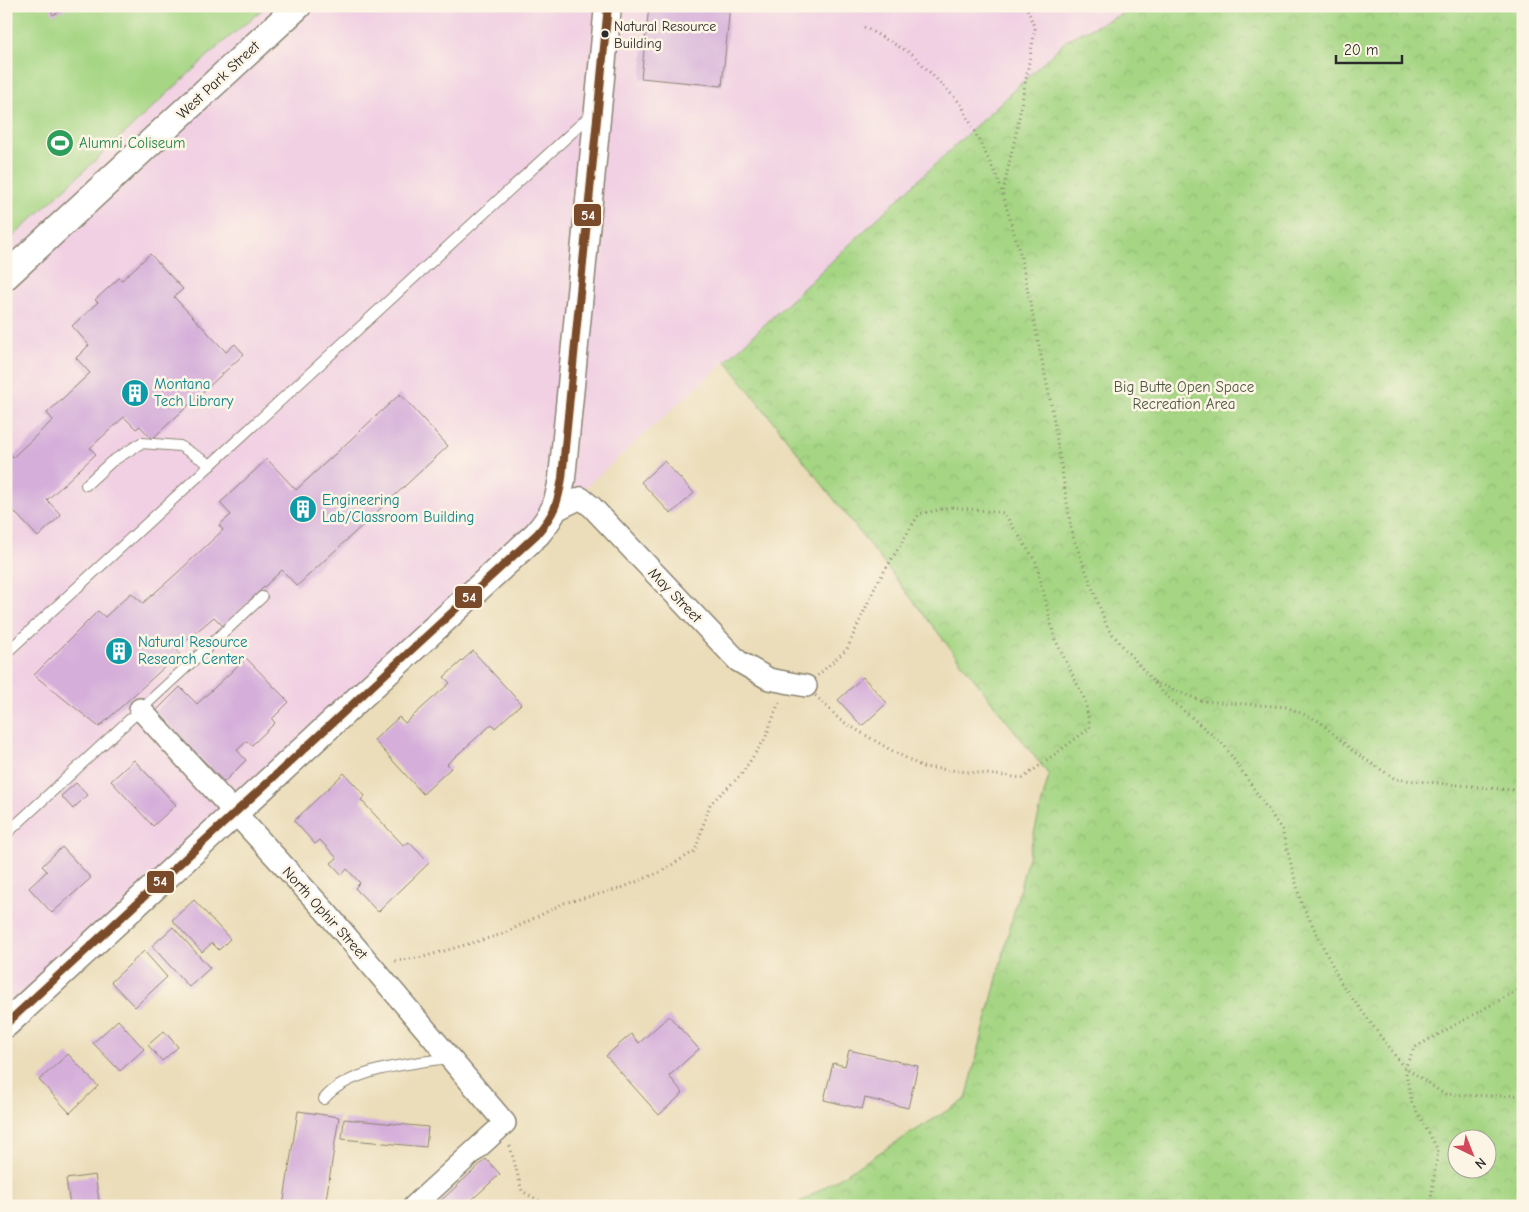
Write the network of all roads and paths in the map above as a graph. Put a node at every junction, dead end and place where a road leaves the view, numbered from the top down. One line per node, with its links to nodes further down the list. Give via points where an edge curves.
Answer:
1 (298, 6): 7 (street, West Park Street)
2 (608, 6): 5 (street)
3 (1026, 6): 6 (path, via 1035,29)
4 (864, 27): 6 (path, via 912,54 962,104)
5 (597, 109): 8 (lane); 10 (street, via 562,478 558,502)
6 (1002, 193): 13 (path, via 1020,252 1052,409 1072,534 1108,629)
7 (6, 276)
8 (211, 465): 9 (lane, via 180,446 142,442 111,462); 12 (lane)
9 (86, 485)
10 (551, 516): 14 (street, May Street, via 580,498 738,661 769,679); 17 (street, via 537,534)
11 (262, 597): 15 (lane)
12 (6, 653)
13 (1154, 682): 16 (path, via 1202,702 1287,707 1319,721 1353,751 1395,779); 23 (path, via 1224,745 1282,830 1301,902 1341,982)
14 (796, 684): 14 (path, via 847,649 876,585 919,514 952,507 1004,513 1036,562 1055,639 1085,700 1090,728 1023,778 923,767 840,720); 19 (path, via 740,776 710,804 695,851 658,873 619,889 564,903 503,934 423,957)
15 (140, 709): 17 (street, North Ophir Street); 18 (lane)
16 (1523, 791)
17 (235, 814): 19 (street, North Ophir Street, via 326,912); 21 (street)
18 (6, 834)
19 (370, 965): 22 (street, North Ophir Street)
20 (1523, 987): 23 (path, via 1414,1048)
21 (6, 1024)
22 (450, 1058): 25 (lane, via 405,1064 359,1077 330,1091); 26 (street, North Ophir Street)
23 (1405, 1068): 24 (path, via 1444,1094); 29 (path, via 1412,1103 1438,1150)
24 (1523, 1095)
25 (324, 1099)
26 (504, 1123): 27 (street); 28 (path, via 522,1191)
27 (414, 1206)
28 (549, 1206)
29 (1430, 1206)

